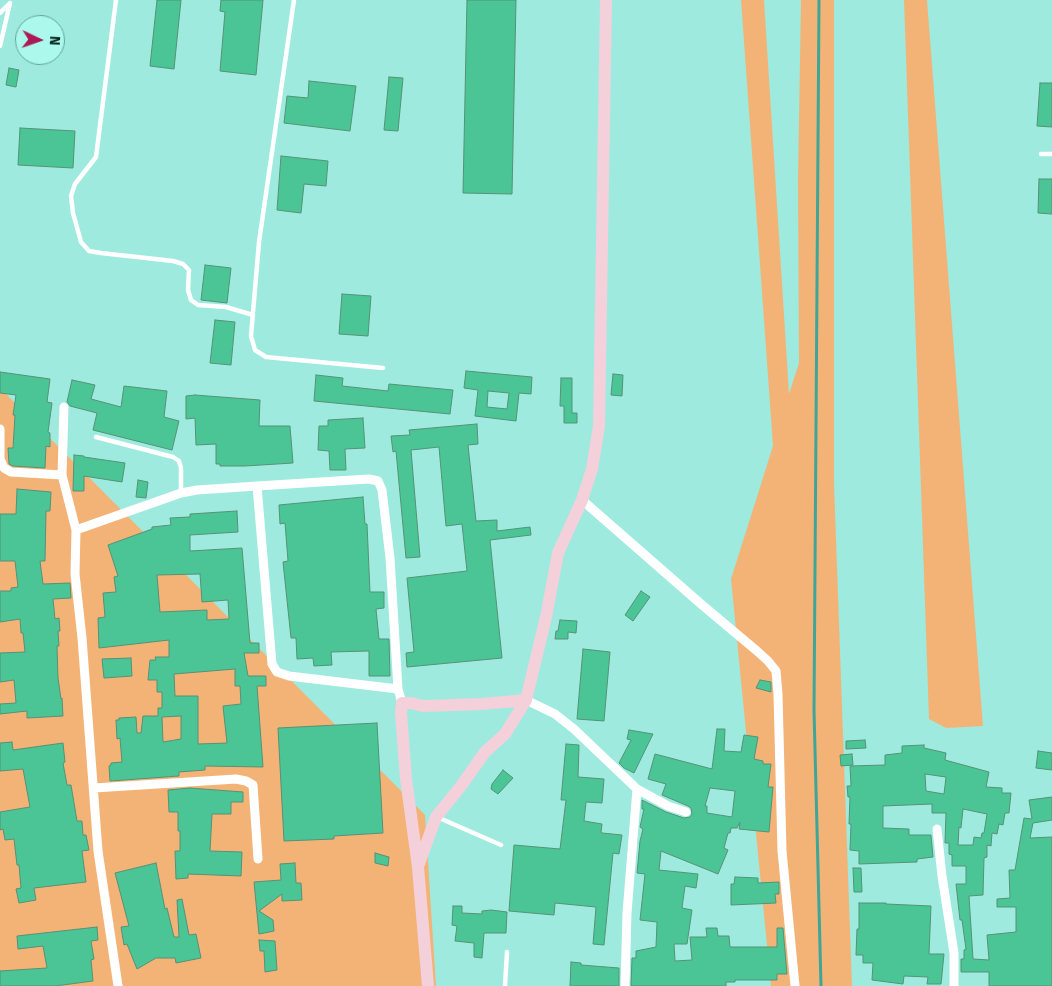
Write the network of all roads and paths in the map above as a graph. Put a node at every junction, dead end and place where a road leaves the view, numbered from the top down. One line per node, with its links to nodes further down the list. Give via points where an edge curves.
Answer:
1 (116, 0): 9 (lane, via 96,157 75,184 72,196 81,242 89,250 101,253 183,264 189,270 191,300 198,305 226,307)
2 (294, 0): 9 (lane)
3 (606, 0): 17 (street, via 599,426 592,469)
4 (10, 1): 5 (lane); 6 (lane)
5 (0, 13)
6 (0, 46)
7 (1041, 154): 8 (lane)
8 (1052, 154)
9 (253, 315): 10 (lane, via 251,336 255,350 266,357)
10 (383, 368)
11 (64, 407): 14 (street)
12 (0, 429): 14 (street, via 0,459 4,468 11,472)
13 (96, 437): 16 (lane, via 173,457 181,468)
14 (62, 475): 18 (street)
15 (257, 486): 16 (street); 19 (street, via 272,664 277,672); 19 (street, via 378,481 382,490 390,558)
16 (181, 493): 18 (street)
17 (582, 500): 20 (street, via 558,553); 35 (street, via 757,650 776,671 782,851)
18 (76, 530): 22 (street, via 75,574)
19 (398, 689): 21 (street)
20 (526, 700): 21 (street, via 423,706); 23 (street, via 555,714 574,729); 25 (street, via 505,734 485,752)
21 (402, 703): 29 (street, via 406,779)
22 (94, 788): 28 (street, via 246,781 253,785); 31 (street, via 98,851)
23 (637, 788): 24 (street, via 668,806); 34 (street)
24 (686, 812)
25 (436, 817): 27 (lane); 29 (street)
26 (937, 829): 36 (street, via 954,953)
27 (501, 845)
28 (258, 858)
29 (418, 867): 32 (street)
30 (507, 952): 33 (lane)
31 (118, 986)
32 (428, 986)
33 (505, 986)
34 (625, 986)
35 (795, 986)
36 (954, 986)

